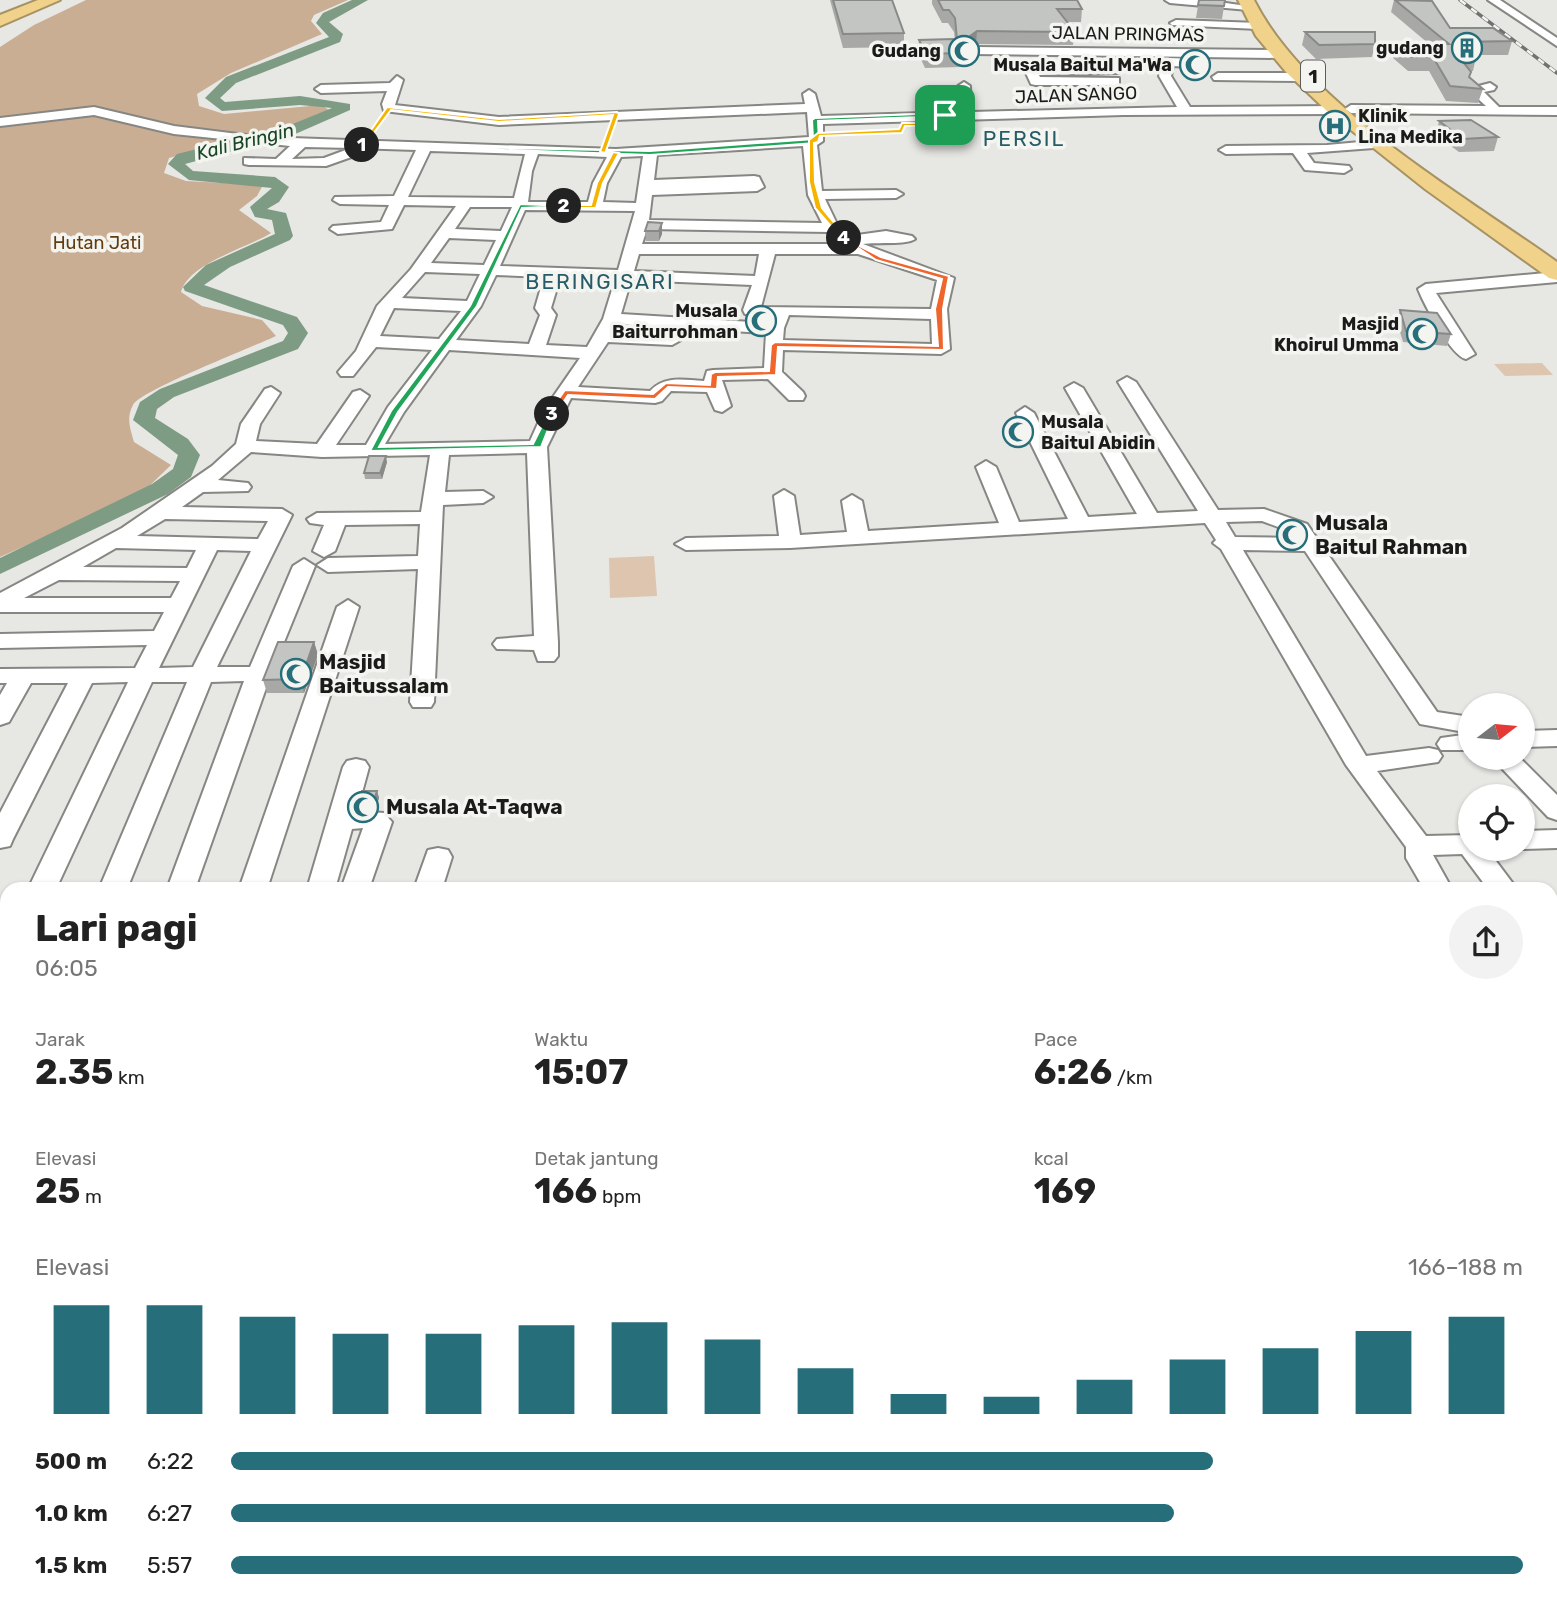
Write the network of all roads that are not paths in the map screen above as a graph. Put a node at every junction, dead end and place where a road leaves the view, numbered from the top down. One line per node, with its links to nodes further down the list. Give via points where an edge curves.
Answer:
1 (39, 0): 6 (highway)
2 (52, 0): 6 (highway)
3 (1170, 0): 5 (street)
4 (1493, 0): 12 (street)
5 (1252, 2): 10 (highway, 1); 30 (highway, 1, via 1284,47)
6 (0, 19)
7 (1176, 23): 8 (street)
8 (1209, 24): 9 (street); 10 (street)
9 (1195, 29)
10 (1267, 38): 11 (street); 17 (street, JALAN PRINGMAS); 21 (highway, 1)
11 (1213, 40)
12 (1557, 43)
13 (1045, 49): 14 (street, JALAN PRINGMAS); 16 (street, JALAN PRINGMAS); 19 (street)
14 (1011, 50): 15 (street, JALAN PRINGMAS); 18 (street)
15 (976, 51)
16 (1110, 52): 17 (street, JALAN PRINGMAS); 26 (street)
17 (1188, 62): 31 (street, via 1168,62 1165,76)
18 (1016, 69)
19 (1051, 71): 26 (street); 26 (street, via 1031,71 1035,81)
20 (1218, 77): 21 (street)
21 (1300, 77): 30 (highway, 1)
22 (395, 85): 22 (street, via 331,87); 40 (street)
23 (964, 86): 36 (street)
24 (1490, 87): 33 (street, via 1473,89)
25 (1216, 95): 32 (street)
26 (1117, 98): 31 (street, JALAN SANGO); 38 (street, JALAN SANGO)
27 (522, 105): 41 (street)
28 (1252, 106): 30 (street, JALAN SANGO); 32 (street, JALAN SANGO); 54 (street, via 1256,131 1239,137 1223,155)
29 (811, 107): 35 (street); 37 (street, JALAN SANGO); 47 (street)
30 (1339, 107): 33 (street); 49 (highway, 1); 80 (highway, 1)
31 (1185, 110): 32 (street, JALAN SANGO)
32 (1222, 110)
33 (1496, 110): 34 (street)
34 (1557, 111)
35 (617, 114): 39 (street); 57 (street)
36 (965, 114): 37 (street, JALAN SANGO); 38 (street, JALAN SANGO)
37 (945, 115): 47 (street, via 946,125 902,125 902,131)
38 (1055, 115): 44 (street)
39 (576, 116): 41 (street); 46 (street)
40 (383, 118): 42 (street); 50 (street)
41 (521, 120): 42 (street)
42 (499, 121): 53 (street)
43 (0, 122): 48 (street, via 94,111 174,130)
44 (1066, 127)
45 (412, 131): 51 (street)
46 (570, 135)
47 (815, 139): 63 (street); 64 (street)
48 (300, 144): 50 (street); 59 (street)
49 (1382, 144): 55 (street); 85 (highway, 1)
50 (360, 145): 51 (street); 59 (street, via 334,160)
51 (396, 146): 52 (street)
52 (425, 146): 53 (street); 68 (street)
53 (483, 147): 56 (street)
54 (1297, 149): 55 (street); 55 (street, via 1310,167 1345,168)
55 (1331, 149)
56 (533, 150): 57 (street); 66 (street)
57 (609, 153): 64 (street); 69 (street)
58 (249, 162): 59 (street)
59 (279, 163)
60 (723, 167): 64 (street)
61 (754, 180): 64 (street, via 757,187)
62 (893, 187): 63 (street)
63 (814, 188): 72 (street, via 818,208)
64 (645, 193): 69 (street); 70 (street); 71 (street); 71 (street); 78 (street)
65 (467, 201): 66 (street); 68 (street); 74 (street)
66 (520, 205): 69 (street); 75 (street)
67 (337, 206): 68 (street)
68 (395, 206): 73 (street, via 386,227)
69 (594, 207)
70 (705, 213)
71 (756, 215): 72 (street)
72 (833, 228): 77 (street)
73 (338, 229)
74 (443, 233): 75 (street); 81 (street)
75 (508, 236): 82 (street)
76 (907, 239): 77 (street, via 886,236)
77 (853, 245): 79 (street); 89 (street, via 878,259 946,278)
78 (634, 249): 79 (street); 84 (street)
79 (768, 249): 86 (street)
80 (1557, 264)
81 (419, 267): 82 (street); 87 (street)
82 (491, 271): 83 (street); 88 (street)
83 (554, 272): 84 (street); 96 (street, via 543,309 548,315)
84 (623, 275): 86 (street); 90 (street)
85 (1557, 275): 98 (street, via 1426,289)
86 (762, 281): 92 (street, via 752,311)
87 (389, 303): 88 (street); 94 (street)
88 (473, 306): 95 (street)
89 (939, 314): 92 (street, via 786,310); 92 (street, via 942,349)
90 (611, 319): 91 (street); 93 (street)
91 (701, 323): 92 (street); 93 (street, via 693,341)
92 (777, 329): 100 (street)
93 (603, 337): 97 (street)
94 (370, 341): 95 (street); 99 (street)
95 (448, 344): 96 (street); 112 (street, via 395,411)
96 (535, 351): 97 (street)
97 (593, 353): 105 (street)
98 (1466, 354)
99 (347, 372)
100 (773, 373): 102 (street, via 715,374); 107 (street)
101 (1127, 382): 124 (street)
102 (714, 387): 105 (street, via 666,385 655,397); 108 (street)
103 (1074, 388): 125 (street)
104 (271, 393): 110 (street, via 251,422)
105 (565, 393): 111 (street)
106 (360, 396): 114 (street)
107 (796, 396)
108 (722, 406)
109 (1026, 413): 126 (street)
110 (246, 446): 114 (street); 116 (street)
111 (537, 447): 113 (street); 147 (street)
112 (373, 449): 113 (street); 114 (street)
113 (440, 450): 121 (street)
114 (323, 451)
115 (986, 467): 127 (street)
116 (201, 486): 117 (street); 122 (street)
117 (241, 487)
118 (784, 496): 129 (street)
119 (483, 497): 121 (street)
120 (852, 501): 128 (street)
121 (432, 509): 137 (street); 137 (street, via 327,519 326,558)
122 (162, 513): 130 (street); 135 (street, via 282,515)
123 (1264, 515): 124 (street); 134 (street); 136 (street, via 1299,527)
124 (1212, 516): 125 (street); 131 (street)
125 (1151, 520): 126 (street)
126 (1081, 524): 127 (street)
127 (1011, 527): 128 (street)
128 (859, 538): 129 (street)
129 (790, 541): 133 (street)
130 (111, 542): 132 (street); 139 (street)
131 (1224, 543): 134 (street); 159 (street)
132 (210, 544): 135 (street); 140 (street)
133 (686, 544)
134 (1286, 544): 136 (street)
135 (264, 545): 148 (street)
136 (1312, 545): 155 (street, via 1429,719)
137 (431, 562): 153 (street)
138 (304, 565): 149 (street)
139 (55, 573): 140 (street); 141 (street)
140 (193, 575): 142 (street)
141 (0, 603): 142 (street)
142 (178, 605): 144 (street)
143 (344, 617): 174 (street)
144 (164, 638): 145 (street); 150 (street)
145 (0, 640)
146 (505, 643): 147 (street)
147 (546, 649)
148 (204, 674): 149 (street); 150 (street); 172 (street)
149 (259, 674): 173 (street)
150 (143, 675): 152 (street); 171 (street)
151 (12, 676): 152 (street); 154 (street)
152 (83, 676): 164 (street)
153 (422, 702)
154 (0, 717)
155 (1458, 723)
156 (1557, 738): 157 (street)
157 (1535, 739)
158 (1450, 747): 159 (street)
159 (1359, 765): 168 (street)
160 (356, 767): 163 (street)
161 (1517, 770): 162 (street)
162 (1557, 811)
163 (340, 820): 175 (street); 176 (street, via 379,822)
164 (0, 839)
165 (1557, 839): 166 (street)
166 (1535, 840)
167 (1458, 844): 168 (street)
168 (1419, 846): 178 (street, via 1420,858)
169 (438, 858): 177 (street)
170 (1482, 861): 179 (street)
171 (45, 882)
172 (116, 882)
173 (184, 882)
174 (255, 882)
175 (323, 882)
176 (358, 882)
177 (430, 882)
178 (1434, 882)
179 (1498, 882)

